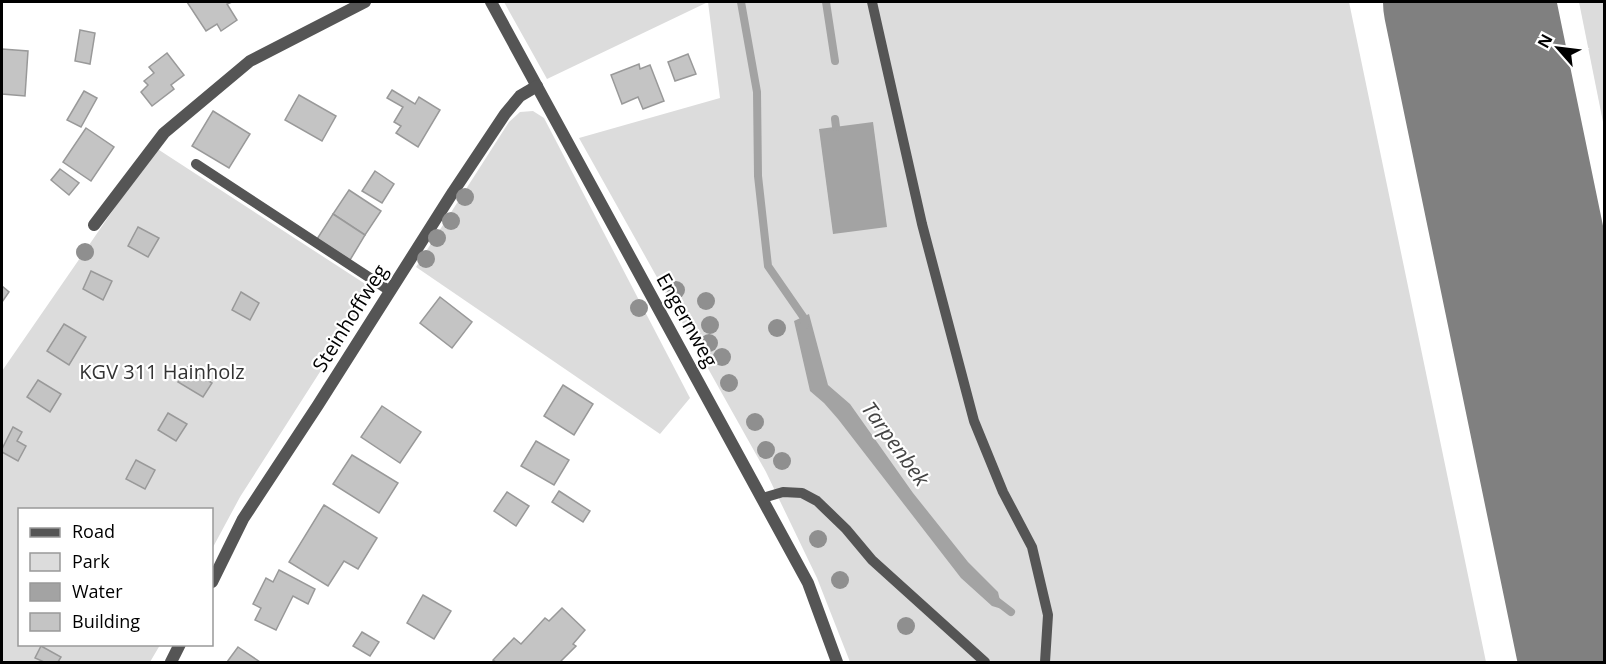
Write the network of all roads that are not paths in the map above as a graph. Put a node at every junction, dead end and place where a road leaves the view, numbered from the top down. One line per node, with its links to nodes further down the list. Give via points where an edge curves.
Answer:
1 (365, 2): 6 (street, via 250,61 164,133)
2 (491, 2): 4 (street, Engernweg)
3 (872, 2): 14 (lane, via 922,224 974,421 1003,492 1032,547 1048,615)
4 (537, 86): 7 (street, Steinhoffweg, via 520,96 505,114); 8 (street, Engernweg)
5 (196, 164): 7 (lane)
6 (94, 225)
7 (390, 291): 9 (street, Steinhoffweg, via 243,519)
8 (763, 498): 12 (street, Engernweg, via 808,583); 13 (lane, via 783,492 802,493 817,501 872,560)
9 (213, 580)
10 (180, 646): 11 (street)
11 (171, 663)
12 (837, 663)
13 (985, 663)
14 (1045, 663)

